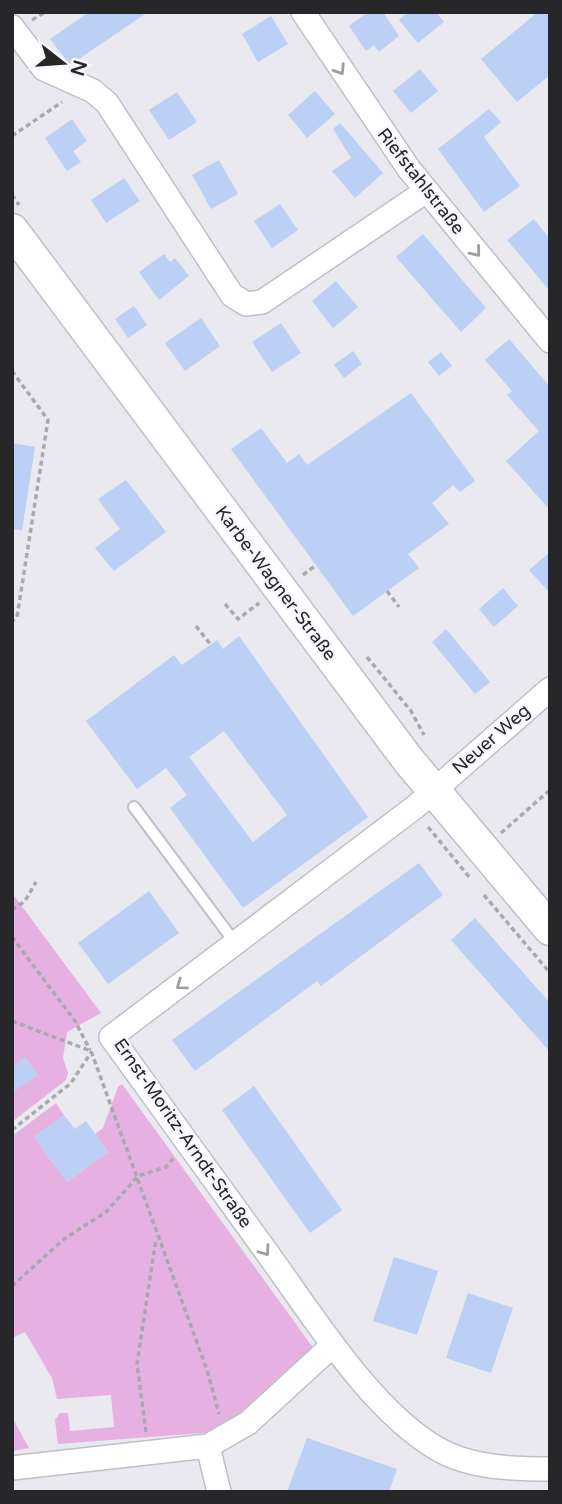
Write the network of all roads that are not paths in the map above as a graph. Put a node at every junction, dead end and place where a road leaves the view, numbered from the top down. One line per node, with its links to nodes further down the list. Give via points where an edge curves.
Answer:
1 (303, 12): 3 (street, Riefstahlstraße, one-way to 3)
2 (12, 27): 3 (street, via 44,69 93,91 107,103 232,295 246,303 262,302)
3 (426, 191): 5 (street, Riefstahlstraße, one-way to 5)
4 (12, 230): 7 (street, Karbe-Wagner-Straße)
5 (550, 341)
6 (550, 689): 7 (street, Neuer Weg)
7 (433, 790): 9 (street, Karbe-Wagner-Straße); 10 (street, Ernst-Moritz-Arndt-Straße)
8 (134, 807): 10 (lane)
9 (549, 927)
10 (236, 944): 11 (street, Ernst-Moritz-Arndt-Straße, one-way to 11, via 111,1037)
11 (333, 1345): 12 (street, via 248,1423); 14 (street, Ernst-Moritz-Arndt-Straße, via 386,1407 436,1448 481,1464)
12 (216, 1441): 13 (street, via 149,1455); 15 (street)
13 (12, 1468)
14 (550, 1469)
15 (219, 1492)

